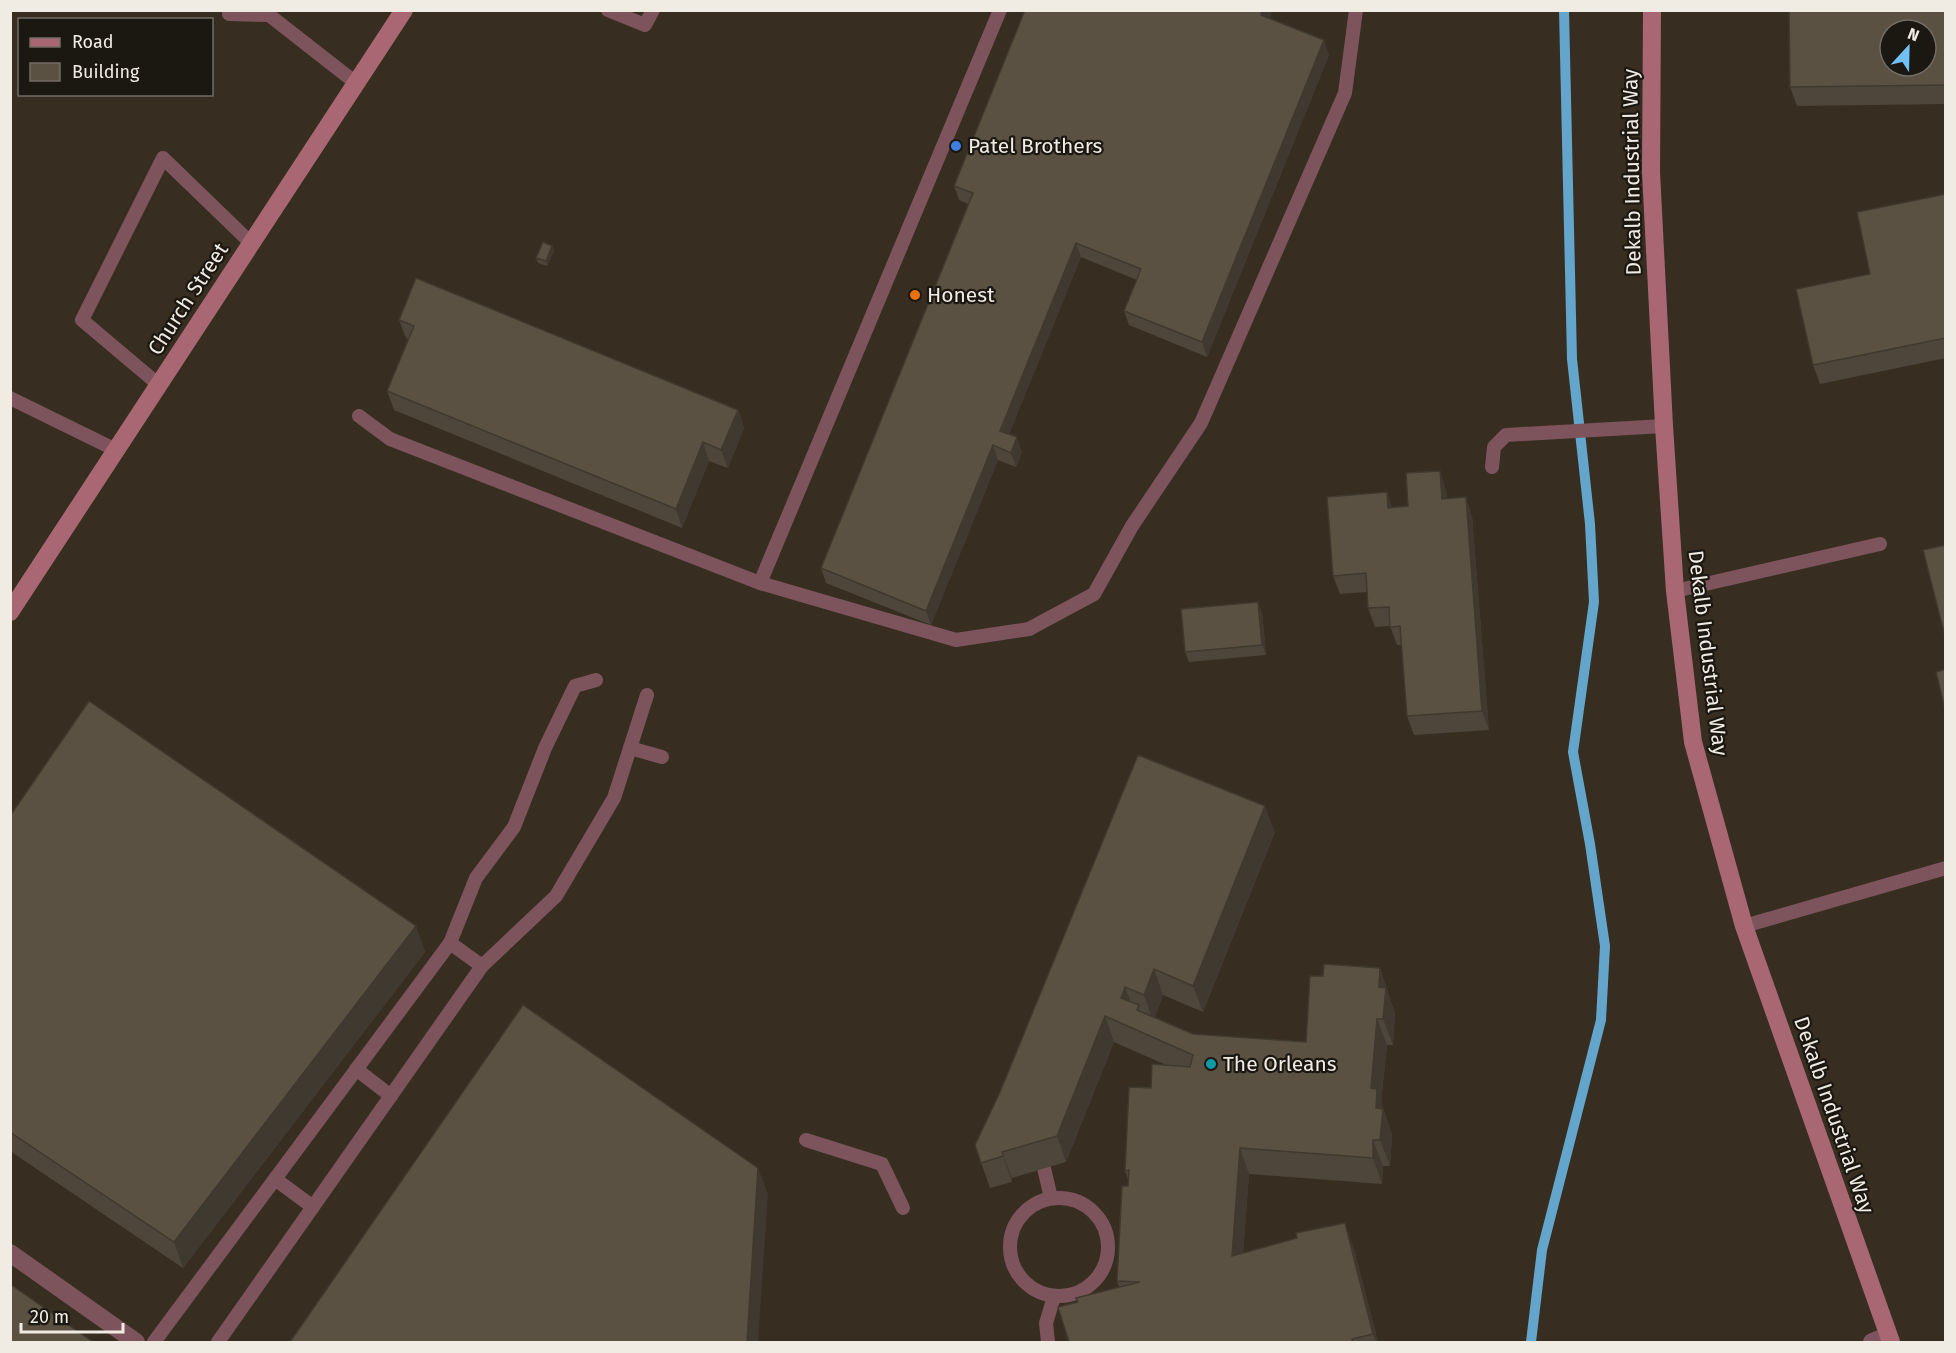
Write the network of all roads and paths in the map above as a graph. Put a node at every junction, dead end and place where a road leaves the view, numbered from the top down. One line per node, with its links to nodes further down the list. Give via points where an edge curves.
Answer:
1 (404, 10): 8 (main road, Church Street)
2 (608, 10): 3 (lane, via 645,25)
3 (653, 10)
4 (1000, 10): 17 (lane)
5 (1356, 10): 17 (lane, via 1345,93 1201,423 1132,525 1094,594 1029,629 956,640)
6 (1652, 10): 13 (main road, Dekalb Industrial Way, via 1651,172)
7 (229, 14): 8 (lane, via 269,15)
8 (356, 83): 9 (main road, Church Street)
9 (252, 244): 10 (main road, Church Street); 10 (lane, via 163,158 82,320)
10 (159, 385): 14 (main road, Church Street)
11 (10, 398): 14 (lane)
12 (359, 416): 17 (lane, via 390,439)
13 (1664, 426): 15 (lane, via 1506,435 1494,447); 18 (main road, Dekalb Industrial Way)
14 (117, 450): 19 (main road, Church Street)
15 (1492, 467)
16 (1880, 544): 18 (lane)
17 (760, 583)
18 (1674, 591): 25 (main road, Dekalb Industrial Way, via 1692,742)
19 (10, 612)
20 (596, 680): 26 (lane, via 575,686 514,827 476,878)
21 (647, 695): 22 (lane)
22 (630, 748): 23 (lane); 27 (lane, via 614,798 556,896)
23 (662, 757)
24 (1946, 868): 25 (lane)
25 (1744, 926): 38 (main road, Dekalb Industrial Way)
26 (450, 943): 27 (lane); 28 (lane)
27 (482, 966): 29 (lane)
28 (356, 1069): 29 (lane); 32 (lane)
29 (391, 1096): 34 (lane)
30 (1038, 1138): 33 (lane)
31 (806, 1140): 35 (lane, via 882,1164)
32 (276, 1179): 34 (lane); 40 (lane)
33 (1051, 1198): 37 (lane, via 1027,1209 1015,1224 1009,1242 1011,1262 1020,1279 1036,1291); 37 (lane, via 1083,1203 1098,1215 1107,1233 1109,1252 1103,1271 1091,1286 1074,1295)
34 (313, 1207): 41 (lane)
35 (903, 1208)
36 (10, 1253): 39 (street)
37 (1054, 1297): 42 (lane, via 1046,1323)
38 (1883, 1340)
39 (136, 1342)
40 (154, 1342)
41 (218, 1342)
42 (1048, 1342)

